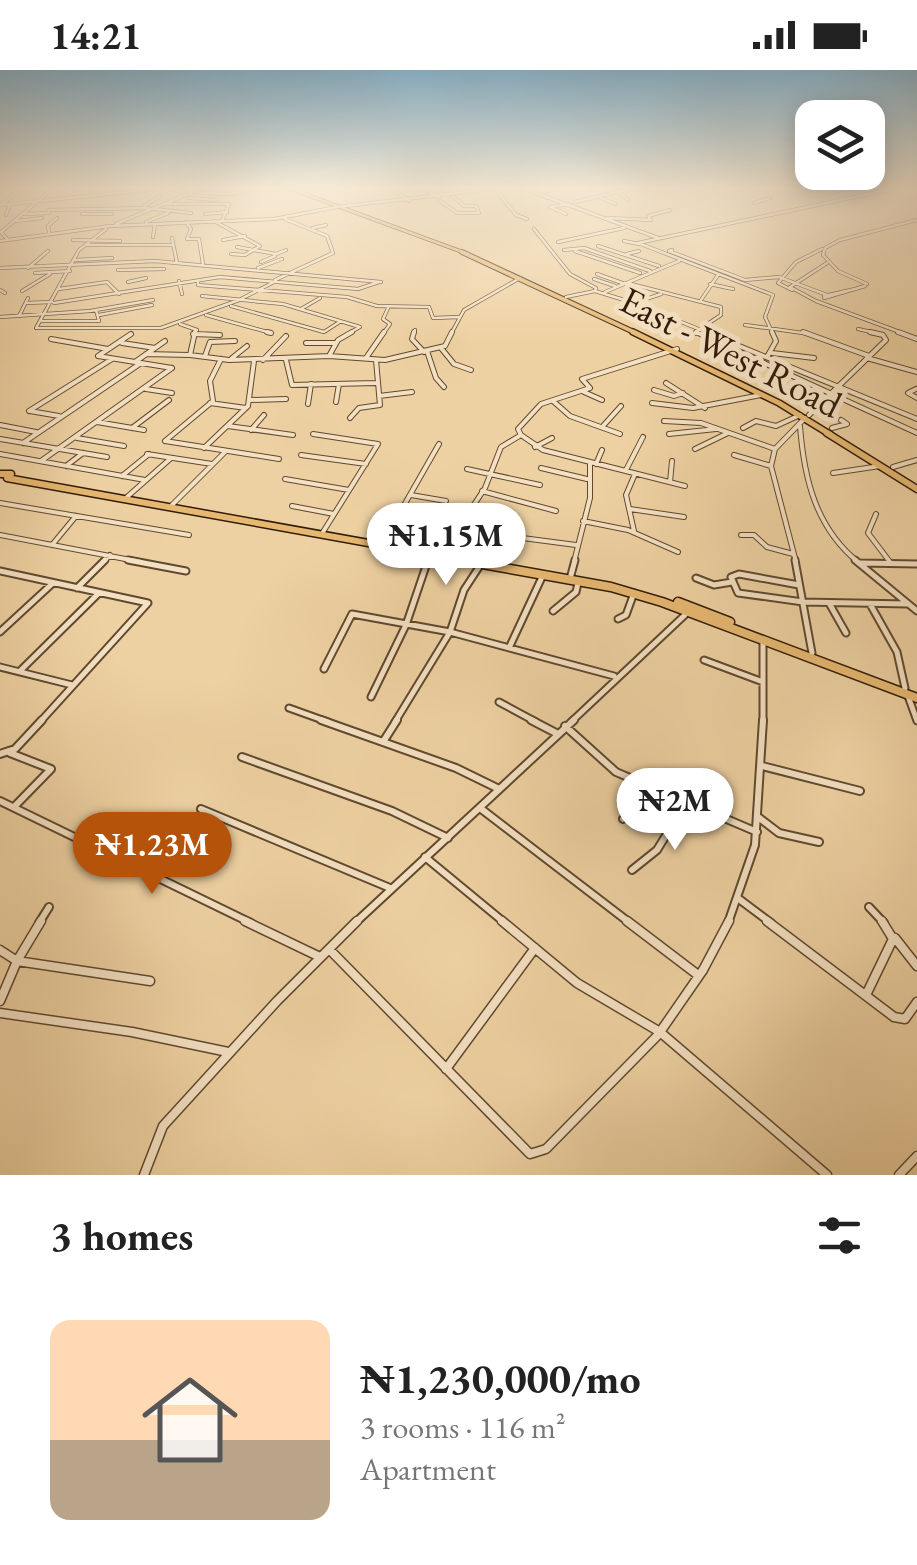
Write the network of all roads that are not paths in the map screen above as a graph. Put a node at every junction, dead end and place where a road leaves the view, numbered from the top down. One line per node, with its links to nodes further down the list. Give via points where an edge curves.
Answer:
1 (90, 240): 17 (street)
2 (172, 241): 18 (street)
3 (199, 241): 38 (street)
4 (251, 241): 15 (street)
5 (328, 241): 48 (street, via 332,255)
6 (440, 241): 55 (main road, East - West Road)
7 (445, 241): 80 (main road, East - West Road)
8 (543, 241): 74 (street, via 563,268)
9 (565, 241): 14 (street)
10 (624, 241): 16 (street)
11 (651, 241): 16 (street)
12 (839, 241): 20 (street)
13 (841, 241): 64 (street, via 826,256)
14 (558, 242)
15 (256, 244): 21 (street); 21 (street, via 237,247)
16 (639, 244): 33 (street)
17 (84, 245): 18 (street); 39 (street)
18 (173, 245): 36 (street)
19 (598, 246): 30 (street)
20 (824, 248): 37 (street); 56 (street, via 799,258)
21 (252, 250): 28 (street); 29 (street)
22 (286, 250): 29 (street)
23 (564, 250): 24 (street)
24 (572, 250): 45 (street); 50 (street)
25 (672, 250): 56 (street, via 745,280)
26 (48, 251): 42 (street)
27 (638, 251): 30 (street)
28 (231, 254)
29 (277, 254): 34 (street)
30 (624, 254): 40 (street)
31 (112, 258): 39 (street)
32 (282, 259): 44 (street)
33 (682, 260): 40 (street); 51 (street)
34 (261, 262)
35 (120, 263): 36 (street); 39 (street); 43 (street, via 117,273)
36 (177, 263): 38 (street)
37 (827, 263): 60 (street); 64 (street)
38 (203, 264): 44 (street)
39 (73, 266): 42 (street); 46 (street); 69 (street)
40 (662, 267): 45 (street)
41 (0, 268): 42 (street)
42 (28, 268)
43 (164, 269)
44 (256, 269): 48 (street)
45 (650, 270): 50 (street)
46 (52, 272): 49 (street); 72 (street)
47 (214, 272): 53 (street)
48 (292, 272): 59 (street); 59 (street, via 381,282 358,289)
49 (35, 273)
50 (642, 274): 62 (street)
51 (720, 274): 63 (street); 102 (street, via 773,295 764,311)
52 (146, 278): 73 (street, via 127,281)
53 (210, 278): 54 (street); 58 (street)
54 (239, 278): 59 (street); 66 (street)
55 (520, 278): 96 (street); 125 (main road, East - West Road)
56 (779, 278): 60 (street); 71 (street)
57 (164, 279): 65 (street)
58 (179, 281): 65 (street); 77 (street)
59 (275, 281): 70 (street)
60 (796, 282): 71 (street); 81 (street)
61 (198, 284): 66 (street)
62 (630, 284): 67 (street); 67 (street, via 596,276); 83 (street)
63 (710, 284): 68 (street); 83 (street)
64 (866, 284): 81 (street)
65 (158, 285): 73 (street)
66 (220, 286): 70 (street); 82 (street, via 202,296)
67 (618, 287): 75 (street)
68 (733, 288)
69 (59, 289): 76 (street, via 107,282); 84 (street)
70 (259, 290): 79 (street); 82 (street)
71 (792, 290): 81 (street)
72 (22, 291)
73 (136, 291): 76 (street)
74 (594, 291): 75 (street); 80 (street)
75 (605, 292): 85 (street)
76 (119, 294): 84 (street)
77 (182, 294)
78 (661, 294): 85 (street)
79 (322, 296): 87 (street); 88 (street)
80 (566, 296): 125 (main road, East - West Road)
81 (820, 299): 114 (street)
82 (239, 300): 86 (street); 88 (street)
83 (701, 300): 104 (street, via 724,312)
84 (52, 302): 91 (street); 94 (street, via 27,300)
85 (634, 304): 104 (street)
86 (228, 305): 90 (street); 98 (street, via 324,332)
87 (389, 306): 96 (street, via 428,307 433,318); 137 (street, via 386,334)
88 (301, 309): 98 (street)
89 (96, 310): 91 (street); 92 (street); 92 (street, via 152,303)
90 (203, 314): 100 (street); 108 (street)
91 (43, 315): 94 (street); 97 (street)
92 (99, 315): 97 (street, via 99,321)
93 (174, 315): 100 (street)
94 (19, 316): 95 (street)
95 (0, 317)
96 (459, 318): 123 (street)
97 (39, 321): 103 (street, via 36,328)
98 (341, 321): 120 (street, via 360,327)
99 (795, 321): 107 (street)
100 (178, 323): 103 (street); 111 (street, via 196,329)
101 (745, 325): 102 (street)
102 (768, 327): 107 (street); 127 (street, via 776,338)
103 (96, 328): 109 (street)
104 (697, 328): 134 (street); 160 (street, via 694,333)
105 (858, 329): 132 (street, via 886,338)
106 (415, 330): 126 (street, via 412,338)
107 (802, 332): 132 (street)
108 (271, 333)
109 (92, 334)
110 (131, 334): 118 (street)
111 (193, 334): 112 (street); 129 (street)
112 (220, 335)
113 (286, 336): 140 (street)
114 (917, 337)
115 (51, 339): 124 (street)
116 (165, 340): 122 (street)
117 (235, 341): 130 (street, via 210,342)
118 (119, 342): 122 (street); 124 (street)
119 (306, 342): 120 (street)
120 (336, 343): 131 (street)
121 (246, 346): 138 (street)
122 (155, 348): 128 (street)
123 (441, 348): 126 (street); 144 (street, via 454,364)
124 (108, 349): 133 (street, via 98,356)
125 (674, 350): 154 (street, via 582,379 590,388); 159 (main road, East - West Road); 176 (main road, East - West Road)
126 (426, 352): 142 (street); 150 (street)
127 (772, 353): 134 (street); 135 (street)
128 (146, 354): 129 (street); 143 (street)
129 (188, 355): 130 (street)
130 (205, 356): 136 (street)
131 (329, 356): 137 (street); 141 (street)
132 (868, 357): 145 (street); 151 (street)
133 (112, 358): 143 (street); 177 (street, via 29,411)
134 (767, 358): 151 (street)
135 (814, 358)
136 (221, 359): 138 (street); 170 (street, via 210,381)
137 (365, 359): 142 (street)
138 (229, 360): 139 (street)
139 (254, 360): 140 (street); 164 (street)
140 (262, 360): 141 (street)
141 (286, 360): 148 (street, via 292,384)
142 (376, 360): 146 (street)
143 (138, 362): 152 (street, via 172,368); 177 (street)
144 (472, 370)
145 (917, 372)
146 (376, 382): 149 (street); 161 (street)
147 (666, 383): 158 (street)
148 (311, 384): 149 (street); 171 (street)
149 (340, 384): 168 (street)
150 (444, 387)
151 (836, 387): 160 (street); 181 (street)
152 (143, 389): 156 (street); 182 (street)
153 (916, 389): 162 (street, via 908,393)
154 (581, 390): 166 (street); 167 (street)
155 (654, 390): 158 (street)
156 (172, 392)
157 (412, 392): 161 (street)
158 (682, 393): 174 (street)
159 (763, 394): 174 (street); 176 (main road, East - West Road)
160 (831, 394): 176 (street); 195 (street)
161 (379, 396): 178 (street, via 380,405 359,408)
162 (917, 398)
163 (169, 400): 187 (street)
164 (250, 400): 165 (street); 173 (street)
165 (286, 400)
166 (550, 400): 185 (street, via 570,416); 200 (street, via 530,414 518,430)
167 (602, 400)
168 (336, 402)
169 (652, 403): 174 (street)
170 (210, 404): 173 (street); 209 (street, via 164,442)
171 (308, 404)
172 (621, 406): 185 (street)
173 (246, 408): 184 (street)
174 (705, 408)
175 (264, 415): 192 (street)
176 (805, 416): 186 (street); 188 (street); 189 (main road, East - West Road); 228 (main road, East - West Road)
177 (62, 417): 193 (street)
178 (350, 418)
179 (664, 420): 190 (street)
180 (842, 420): 189 (street, via 847,424)
181 (917, 420)
182 (97, 422): 187 (street); 202 (street)
183 (0, 425): 193 (street)
184 (228, 426): 192 (street); 209 (street)
185 (604, 426): 197 (street)
186 (800, 426): 212 (street); 277 (street, via 825,528)
187 (132, 428): 191 (street)
188 (743, 428)
189 (832, 428): 231 (main road, East - West Road)
190 (717, 429): 194 (street); 198 (street)
191 (144, 430)
192 (251, 430): 199 (street)
193 (39, 432): 205 (street)
194 (728, 433): 211 (street); 212 (street)
195 (917, 433)
196 (314, 434): 226 (street, via 378,444)
197 (620, 434)
198 (669, 434)
199 (293, 435)
200 (522, 435): 208 (street); 236 (street, via 501,447)
201 (643, 437): 234 (street)
202 (74, 438): 207 (street); 210 (street)
203 (552, 438): 208 (street)
204 (2, 441): 205 (street)
205 (23, 442): 210 (street)
206 (439, 444): 249 (street)
207 (124, 446)
208 (535, 447): 227 (street)
209 (204, 448): 214 (street)
210 (61, 449): 215 (street); 223 (street)
211 (695, 449)
212 (775, 449): 230 (street)
213 (602, 450): 227 (street)
214 (224, 452): 221 (street); 225 (street)
215 (83, 453): 219 (street); 229 (street)
216 (0, 454): 223 (street)
217 (734, 454): 230 (street)
218 (301, 455): 226 (street)
219 (107, 458)
220 (172, 458): 225 (street); 238 (street, via 148,454); 242 (street)
221 (279, 460)
222 (917, 460): 231 (street)
223 (42, 461): 229 (street)
224 (672, 461): 243 (street)
225 (212, 464): 253 (street)
226 (366, 464): 247 (street)
227 (593, 464): 234 (street); 241 (street)
228 (883, 465): 235 (street); 246 (main road, East - West Road)
229 (66, 466): 238 (street)
230 (772, 466): 273 (street)
231 (893, 466): 246 (main road, East - West Road)
232 (541, 468): 241 (street)
233 (467, 470): 236 (street)
234 (626, 470): 237 (street)
235 (833, 473)
236 (494, 474): 244 (street); 248 (street)
237 (635, 474): 243 (street); 255 (street, via 626,488)
238 (122, 476): 242 (street)
239 (4, 478): 250 (main road); 274 (main road)
240 (285, 479): 247 (street)
241 (587, 479): 261 (street, via 592,490)
242 (145, 480): 250 (street)
243 (670, 482): 245 (street)
244 (540, 484)
245 (685, 486)
246 (917, 486)
247 (349, 490): 257 (street)
248 (482, 490): 256 (street); 271 (street)
249 (411, 495): 251 (street); 268 (street)
250 (127, 497): 253 (main road)
251 (446, 501)
252 (0, 503): 259 (street)
253 (172, 505): 262 (main road)
254 (292, 506): 257 (street)
255 (630, 509): 260 (street); 263 (street)
256 (556, 511)
257 (334, 514): 262 (street)
258 (876, 514): 276 (street, via 868,532)
259 (76, 516): 264 (street); 269 (street)
260 (684, 517)
261 (583, 521): 263 (street); 270 (street)
262 (322, 532): 268 (main road)
263 (634, 533): 272 (street)
264 (188, 535)
265 (1, 536): 269 (street)
266 (742, 536): 273 (street)
267 (515, 537): 270 (street)
268 (384, 542): 271 (main road)
269 (52, 545): 275 (street)
270 (577, 546): 284 (street)
271 (442, 552): 284 (main road)
272 (678, 552)
273 (793, 554): 289 (street)
274 (430, 555): 278 (main road); 301 (street)
275 (110, 556): 281 (street); 290 (street)
276 (890, 562): 277 (street); 279 (street)
277 (858, 563): 296 (street)
278 (481, 564): 283 (main road); 303 (street)
279 (917, 564)
280 (0, 571): 282 (street)
281 (186, 571)
282 (10, 573): 286 (street); 288 (street)
283 (543, 574): 284 (main road); 306 (street)
284 (575, 577): 292 (main road); 297 (main road, via 624,585); 299 (street, via 576,592)
285 (696, 578): 287 (street, via 714,586)
286 (0, 582)
287 (732, 582): 289 (street, via 732,574 739,574); 293 (street, via 738,593)
288 (53, 583): 290 (street); 302 (street)
289 (799, 584): 293 (street)
290 (77, 588): 291 (street)
291 (99, 593): 311 (street); 314 (street, via 148,603)
292 (634, 593): 297 (main road); 300 (street)
293 (803, 602): 294 (street); 307 (street)
294 (829, 603): 295 (street); 304 (street)
295 (870, 604): 296 (street); 315 (street)
296 (907, 604): 298 (street)
297 (684, 609): 305 (main road); 307 (main road); 312 (street)
298 (917, 610)
299 (553, 611)
300 (618, 620)
301 (406, 626): 303 (street); 310 (street, via 350,615); 316 (street)
302 (0, 632)
303 (450, 632): 306 (street); 322 (street)
304 (846, 633)
305 (763, 639): 313 (street); 315 (main road)
306 (509, 648): 312 (street)
307 (812, 653): 315 (main road)
308 (704, 660): 313 (street)
309 (0, 667): 311 (street)
310 (324, 670)
311 (20, 671): 314 (street)
312 (616, 676): 320 (street)
313 (763, 682): 326 (street)
314 (72, 685): 323 (street)
315 (912, 693): 319 (street)
316 (371, 697)
317 (499, 702): 321 (street)
318 (288, 708): 322 (street)
319 (917, 721)
320 (565, 726): 321 (street); 327 (street, via 616,772)
321 (556, 734): 328 (street)
322 (383, 742): 328 (street)
323 (10, 753): 324 (street); 332 (street, via 51,769)
324 (0, 754)
325 (242, 757): 338 (street, via 338,789)
326 (762, 766): 329 (street); 335 (street)
327 (642, 784): 331 (street); 336 (street)
328 (499, 789): 333 (street)
329 (860, 792)
330 (0, 801): 332 (street)
331 (687, 801): 337 (street); 341 (street, via 642,866)
332 (14, 807): 350 (street)
333 (480, 808): 338 (street); 353 (street)
334 (201, 809): 342 (street)
335 (758, 817): 337 (street); 339 (street, via 779,833)
336 (623, 820)
337 (756, 832): 343 (street)
338 (448, 838): 340 (street)
339 (819, 842)
340 (425, 857): 342 (street); 347 (street)
341 (632, 870)
342 (390, 888): 348 (street)
343 (739, 899): 353 (street); 355 (street)
344 (49, 907): 351 (street)
345 (869, 908): 346 (street)
346 (893, 936): 352 (street); 355 (street)
347 (535, 948): 359 (street, via 578,983); 361 (street)
348 (329, 949): 350 (street); 361 (street)
349 (0, 950): 351 (street)
350 (320, 958): 360 (street)
351 (16, 961): 354 (street); 356 (street)
352 (917, 966)
353 (698, 975): 359 (street)
354 (150, 981)
355 (866, 995): 357 (street, via 902,1020)
356 (0, 1001)
357 (917, 1002)
358 (0, 1013): 360 (street)
359 (660, 1032): 361 (street, via 535,1155); 364 (street)
360 (229, 1052): 363 (street, via 163,1126)
361 (446, 1069)
362 (917, 1156): 365 (street)
363 (144, 1175)
364 (827, 1175)
365 (899, 1175)

